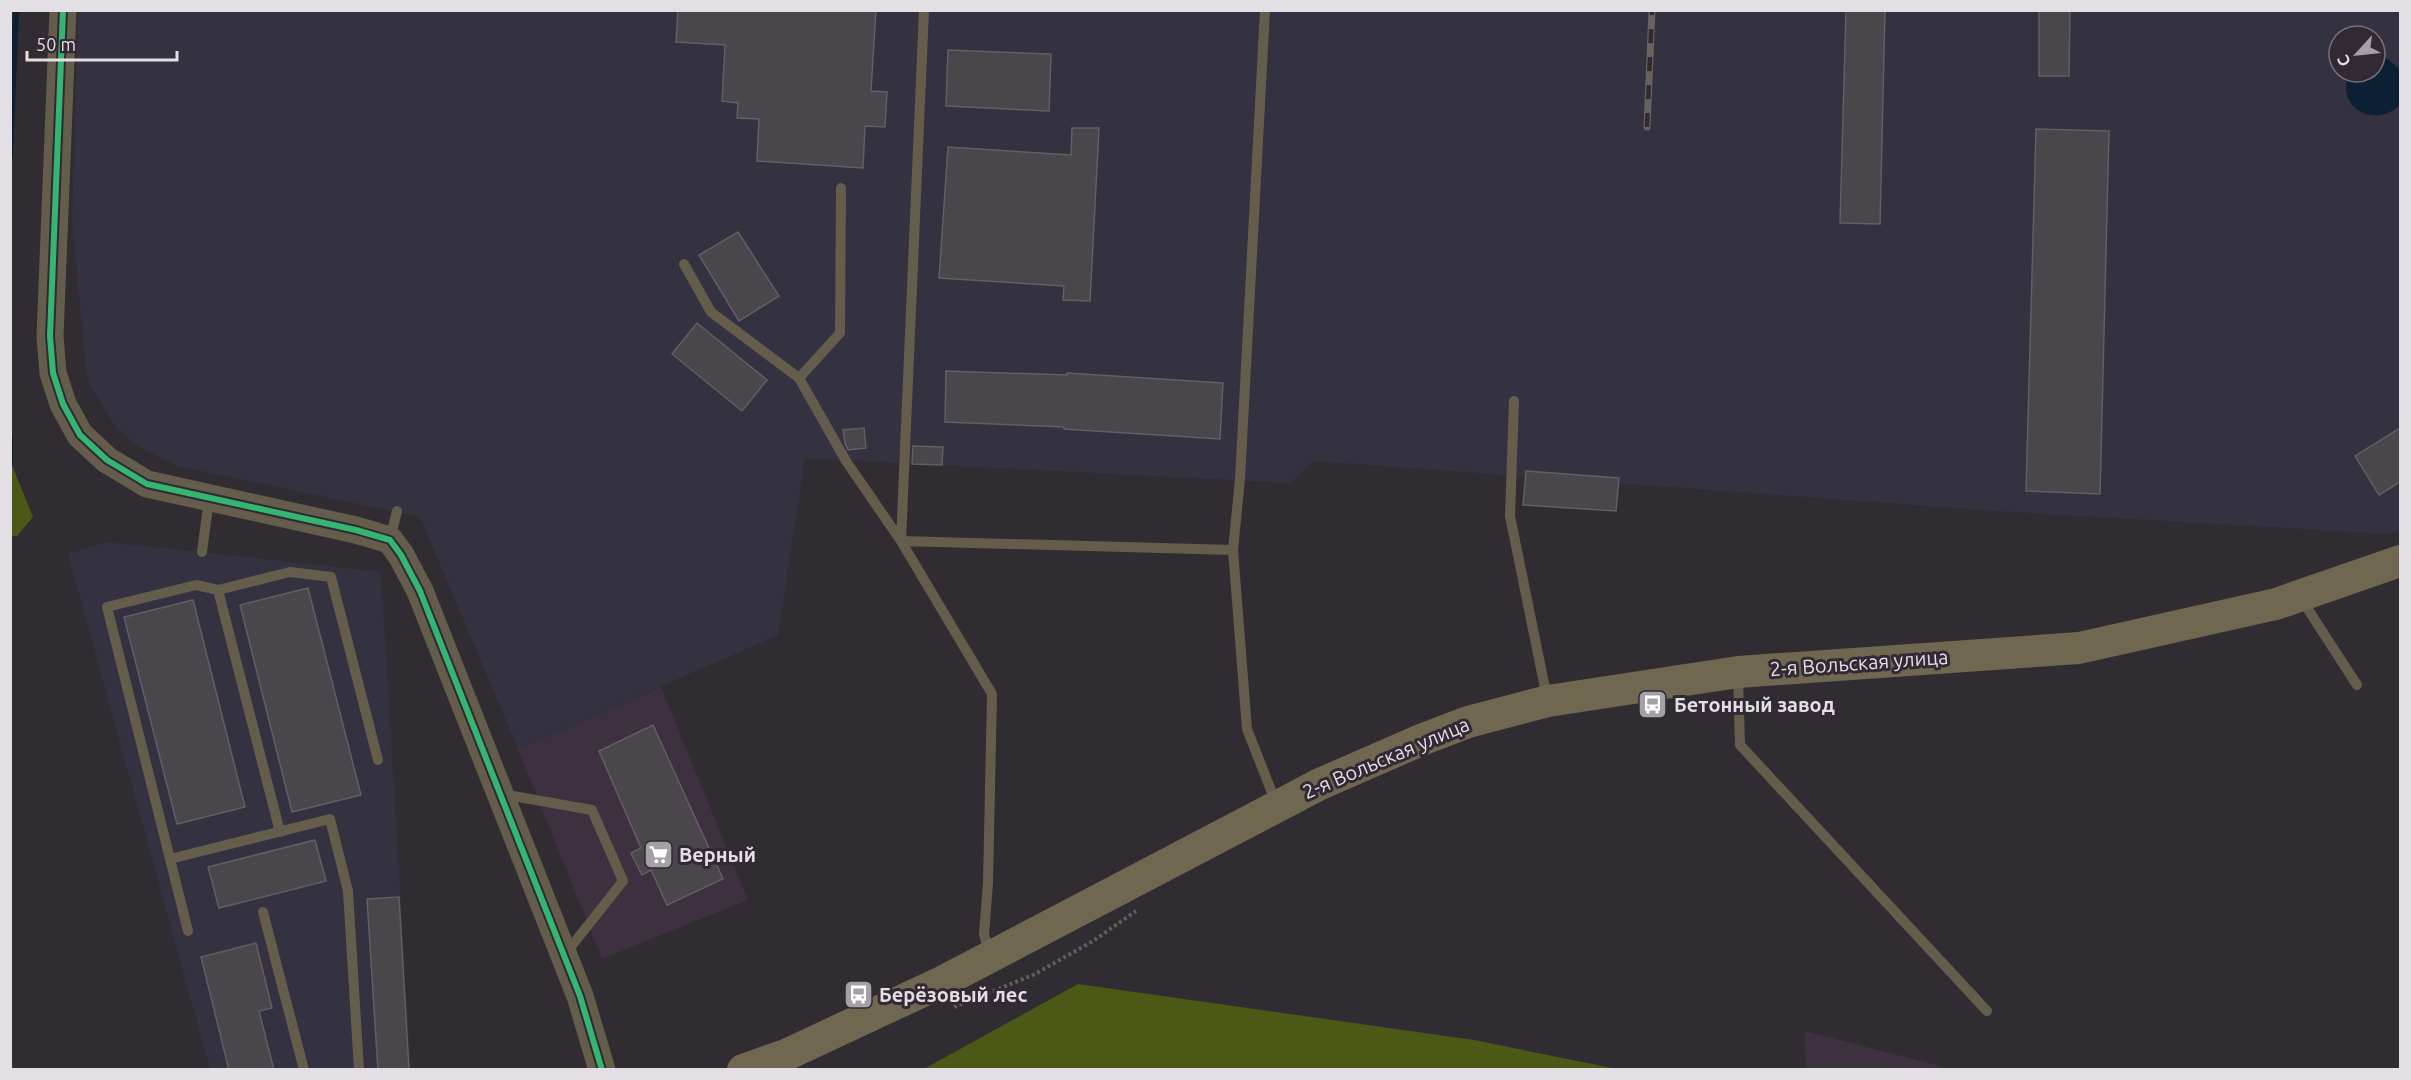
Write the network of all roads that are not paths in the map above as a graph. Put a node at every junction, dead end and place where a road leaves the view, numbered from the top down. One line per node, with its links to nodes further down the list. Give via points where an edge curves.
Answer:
1 (63, 10): 8 (street, via 50,336 52,373 80,435 107,460 147,484)
2 (924, 10): 11 (lane)
3 (1265, 10): 12 (lane)
4 (841, 188): 6 (lane, via 840,333)
5 (684, 264): 6 (lane, via 711,312)
6 (799, 378): 11 (lane, via 846,460)
7 (1514, 400): 19 (lane, via 1510,516)
8 (209, 498): 10 (street); 13 (lane)
9 (397, 511): 10 (lane)
10 (390, 540): 21 (street, via 420,591)
11 (901, 541): 12 (lane); 28 (lane, via 992,694 984,934)
12 (1233, 550): 22 (lane, via 1247,729)
13 (202, 552)
14 (2400, 561): 16 (main road, 2-я Вольская улица)
15 (218, 590): 20 (lane, via 290,572 332,577); 23 (lane); 24 (lane, via 196,585 107,607)
16 (2299, 595): 17 (main road, 2-я Вольская улица, via 2276,604 2079,648); 18 (lane)
17 (1738, 672): 19 (main road, 2-я Вольская улица); 29 (lane, via 1740,745)
18 (2357, 685)
19 (1548, 701): 22 (main road, 2-я Вольская улица, via 1468,722 1421,740)
20 (378, 760)
21 (500, 794): 27 (street); 27 (lane, via 592,810 623,881)
22 (1277, 806): 28 (main road, 2-я Вольская улица)
23 (279, 832): 24 (lane); 31 (lane, via 330,819 348,891)
24 (170, 859): 26 (lane)
25 (263, 912): 30 (lane)
26 (188, 931)
27 (564, 955): 32 (street)
28 (991, 958): 33 (main road, 2-я Вольская улица, via 788,1054)
29 (1987, 1011)
30 (304, 1070)
31 (359, 1070)
32 (602, 1070)
33 (743, 1070)

